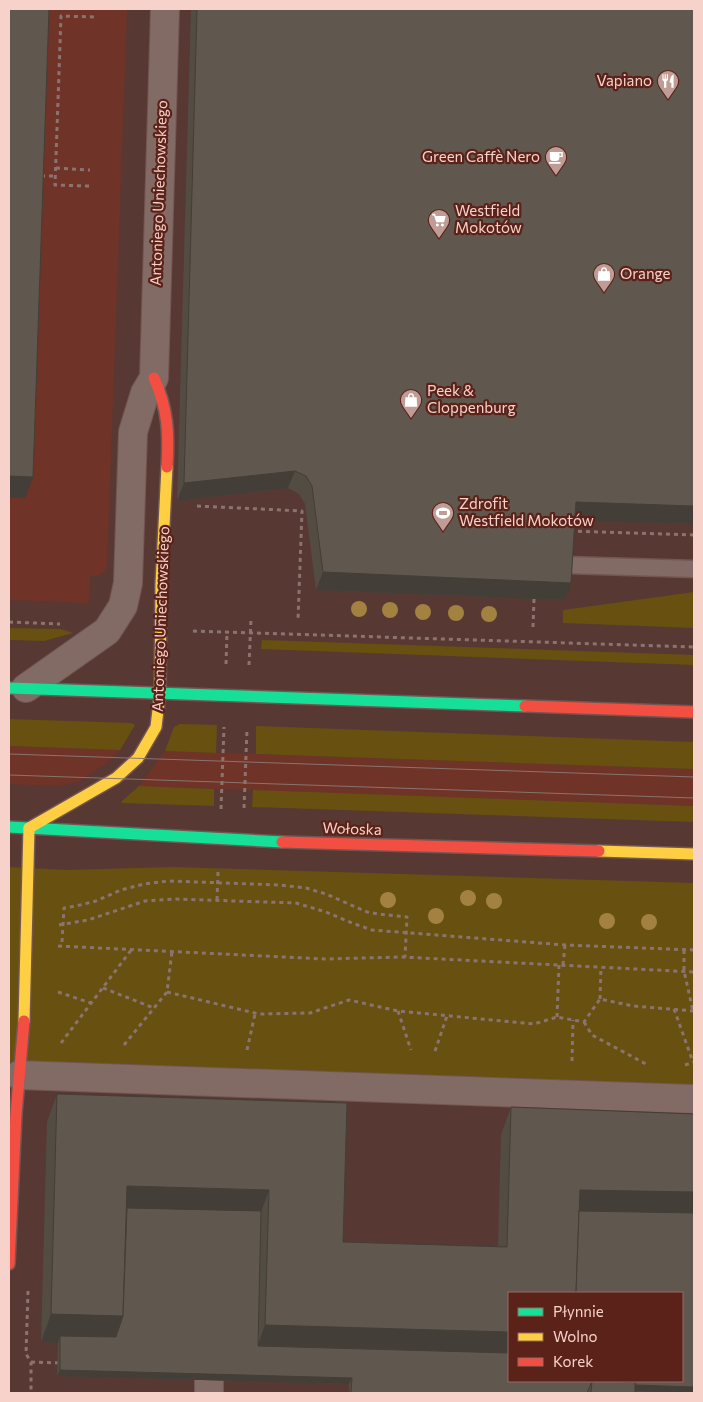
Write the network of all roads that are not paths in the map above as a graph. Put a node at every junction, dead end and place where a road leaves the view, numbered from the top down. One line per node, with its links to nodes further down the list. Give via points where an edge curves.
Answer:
1 (165, 9): 2 (street, Antoniego Uniechowskiego)
2 (154, 378): 5 (street, Antoniego Uniechowskiego, via 138,412 128,456 128,583 123,606 107,631); 6 (main road, Antoniego Uniechowskiego, via 161,393 169,433 161,584)
3 (567, 565): 4 (lane)
4 (694, 569)
5 (18, 688): 6 (main road)
6 (160, 693): 7 (main road); 9 (main road, Antoniego Uniechowskiego, via 156,728 138,758 116,778)
7 (694, 712)
8 (9, 827): 9 (main road, Wołoska)
9 (29, 828): 10 (main road, Wołoska, via 243,841); 11 (main road, via 28,926)
10 (694, 854)
11 (19, 1075): 12 (street); 13 (main road)
12 (694, 1099)
13 (9, 1264)

